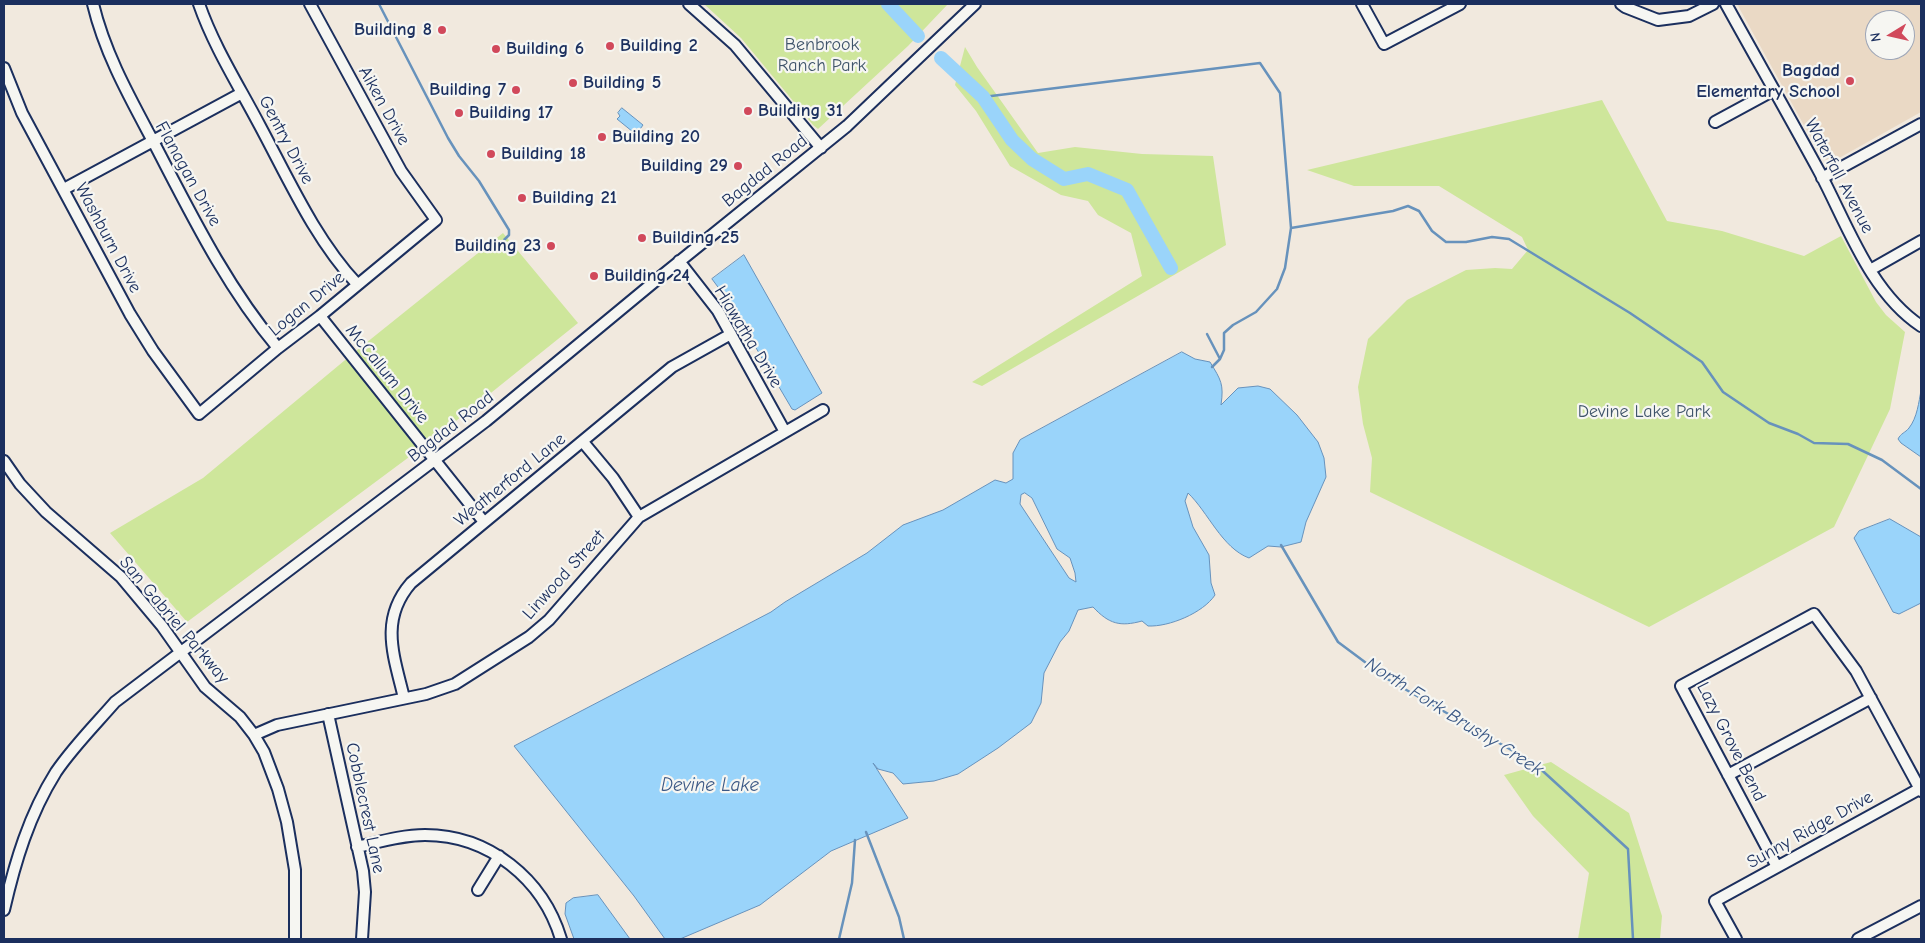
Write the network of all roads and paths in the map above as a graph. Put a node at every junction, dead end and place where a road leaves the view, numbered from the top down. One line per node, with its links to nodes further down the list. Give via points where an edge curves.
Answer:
1 (93, 4): 16 (street, Flanagan Drive, via 108,54)
2 (199, 4): 13 (street, Gentry Drive)
3 (310, 4): 20 (street, Aiken Drive, via 401,171)
4 (689, 4): 17 (street, via 735,45)
5 (975, 4): 17 (street, Bagdad Road, via 864,111)
6 (1362, 4): 7 (street, via 1384,44)
7 (1460, 4)
8 (1621, 4): 9 (street, via 1658,20 1689,16)
9 (1714, 4)
10 (1726, 4): 12 (street, Waterfall Avenue)
11 (4, 68): 19 (street, Washburn Drive, via 22,113)
12 (1774, 90): 14 (street); 18 (street, Waterfall Avenue)
13 (242, 93): 16 (street); 24 (street, Gentry Drive, via 312,224)
14 (1715, 122)
15 (1921, 124): 18 (street)
16 (153, 142): 19 (street); 28 (street, Flanagan Drive, via 228,281)
17 (820, 148): 22 (street, Bagdad Road)
18 (1822, 178): 23 (street, Waterfall Avenue)
19 (64, 189): 30 (street, Washburn Drive, via 152,351)
20 (436, 220): 24 (street, Logan Drive)
21 (1921, 241): 23 (street)
22 (679, 261): 27 (street, Hiawatha Drive, via 718,311); 33 (street, Bagdad Road)
23 (1870, 270): 26 (street, Waterfall Avenue, via 1894,304)
24 (357, 284): 25 (street, Logan Drive)
25 (320, 316): 28 (street, Logan Drive); 33 (street, McCallum Drive)
26 (1921, 326)
27 (731, 334): 31 (street, Hiawatha Drive); 32 (street, Weatherford Lane, via 672,367)
28 (278, 348): 30 (street, Logan Drive)
29 (823, 410): 31 (street, Linwood Street)
30 (199, 414)
31 (785, 432): 35 (street, Linwood Street)
32 (583, 442): 35 (street); 36 (street, Weatherford Lane)
33 (436, 460): 36 (street, McCallum Drive); 37 (street, Bagdad Road)
34 (4, 461): 37 (street, San Gabriel Parkway, via 46,512 121,577)
35 (639, 516): 38 (street, Linwood Street, via 549,620 530,637 446,688)
36 (484, 522): 38 (street, Weatherford Lane, via 424,571 398,600 392,619 391,640)
37 (181, 653): 41 (street, San Gabriel Parkway, via 205,687 240,716); 49 (street, Bagdad Road, via 115,702 57,772 26,832 14,865)
38 (404, 698): 40 (street, Linwood Street)
39 (1871, 698): 42 (street); 42 (street, Lazy Grove Bend, via 1856,671 1814,614 1681,686); 43 (street)
40 (328, 714): 41 (street, Linwood Street, via 277,725); 44 (street, Cobblecrest Lane)
41 (254, 735): 50 (street, San Gabriel Parkway, via 264,752 287,822 296,870)
42 (1728, 775): 46 (street, Lazy Grove Bend)
43 (1921, 789): 46 (street, Sunny Ridge Drive)
44 (358, 847): 45 (street, via 424,834 459,839); 51 (street, Cobblecrest Lane, via 364,880)
45 (499, 856): 47 (street); 52 (street, via 534,886 546,903)
46 (1777, 867): 53 (street, Sunny Ridge Drive, via 1715,901)
47 (478, 890)
48 (1921, 906): 54 (street)
49 (4, 910)
50 (295, 939)
51 (362, 939)
52 (560, 939)
53 (1736, 939)
54 (1858, 939)

